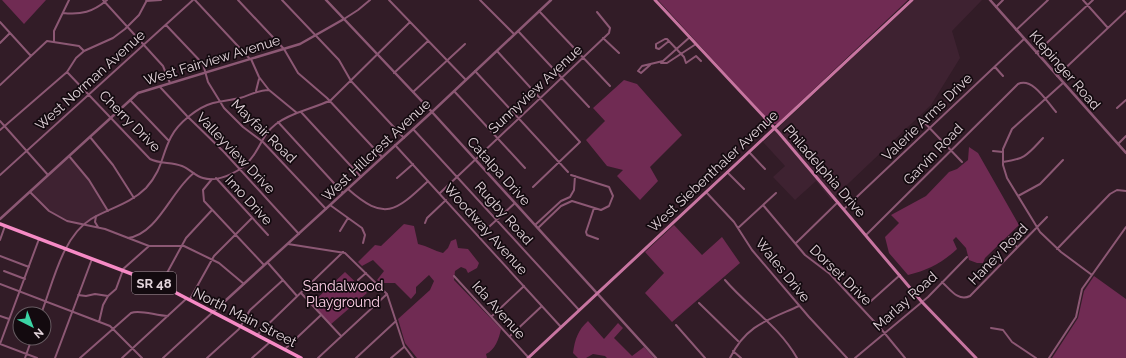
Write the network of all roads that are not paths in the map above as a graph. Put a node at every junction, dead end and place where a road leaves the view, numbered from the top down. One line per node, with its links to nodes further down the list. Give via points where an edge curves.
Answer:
1 (69, 0): 25 (street)
2 (146, 0): 3 (street); 30 (street, via 139,15)
3 (161, 0)
4 (194, 0): 29 (street, West Norman Avenue); 57 (street)
5 (238, 0): 47 (street)
6 (282, 0): 36 (street)
7 (326, 0): 26 (street, Catalpa Drive)
8 (369, 0): 26 (street, West Fairview Avenue)
9 (389, 0): 28 (street)
10 (480, 0): 35 (street)
11 (550, 0): 22 (street, West Hillcrest Avenue)
12 (655, 0): 37 (main road, Philadelphia Drive)
13 (912, 0): 104 (main road, West Siebenthaler Avenue)
14 (990, 0): 21 (street, Klepinger Road)
15 (1004, 0): 21 (street)
16 (1048, 0): 32 (street)
17 (1083, 0): 20 (street)
18 (1093, 0): 20 (street)
19 (105, 1): 25 (street, via 84,13); 30 (street)
20 (1088, 5): 31 (street); 51 (street)
21 (996, 7): 32 (street, Klepinger Road)
22 (539, 11): 33 (street, West Hillcrest Avenue); 56 (street)
23 (597, 12): 38 (street, via 610,28)
24 (1126, 12): 31 (street)
25 (63, 13): 40 (street, via 53,34)
26 (344, 19): 36 (street, West Fairview Avenue); 52 (street, Catalpa Drive)
27 (0, 22): 34 (street)
28 (410, 22): 41 (street); 52 (street)
29 (166, 25): 46 (street, West Norman Avenue); 65 (street, Mayfair Road, via 202,63)
30 (128, 27): 46 (street); 49 (street, via 113,38)
31 (1108, 28): 68 (street)
32 (1016, 30): 39 (street, Klepinger Road)
33 (518, 31): 35 (street, West Hillcrest Avenue); 70 (street)
34 (10, 33): 43 (street); 55 (street)
35 (514, 34): 50 (street, West Hillcrest Avenue)
36 (316, 36): 47 (street, West Fairview Avenue); 72 (street, via 341,63)
37 (690, 37): 45 (main road, Philadelphia Drive); 48 (street)
38 (603, 38): 53 (street); 56 (street, Sunnyview Avenue)
39 (1024, 39): 51 (street, Klepinger Road); 62 (street, Valerie Arms Drive)
40 (54, 41): 49 (street, via 79,46); 55 (street, via 48,41)
41 (428, 41): 58 (street); 66 (street)
42 (669, 41): 42 (street, via 664,39 656,44 656,48); 48 (street)
43 (0, 43)
44 (465, 44): 58 (street)
45 (696, 44): 54 (street); 104 (main road, Philadelphia Drive)
46 (144, 45): 73 (street, via 164,68); 82 (street, West Norman Avenue)
47 (284, 49): 57 (street, West Fairview Avenue); 87 (street, via 298,73)
48 (676, 49): 54 (street); 60 (street)
49 (84, 51): 64 (street)
50 (496, 51): 63 (street, West Hillcrest Avenue); 83 (street)
51 (1036, 53): 68 (street, Klepinger Road)
52 (377, 54): 66 (street, Catalpa Drive); 72 (street)
53 (619, 54)
54 (682, 55): 59 (street, via 686,63 696,56); 60 (street, via 666,63)
55 (31, 56): 75 (street)
56 (583, 57): 70 (street, Sunnyview Avenue); 77 (street)
57 (250, 59): 65 (street, West Fairview Avenue); 69 (street)
58 (447, 60): 71 (street); 81 (street)
59 (700, 61)
60 (660, 63): 61 (street)
61 (650, 65): 61 (street, via 642,66 639,73 643,72)
62 (995, 67): 67 (street); 102 (street, Valerie Arms Drive)
63 (475, 71): 71 (street, West Hillcrest Avenue); 97 (street)
64 (67, 72): 82 (street, Cherry Drive); 101 (street)
65 (205, 72): 73 (street, West Fairview Avenue); 88 (street, Mayfair Road)
66 (394, 73): 81 (street, Catalpa Drive)
67 (1003, 76)
68 (1056, 76): 74 (street, Klepinger Road)
69 (259, 77): 78 (street); 79 (street)
70 (561, 77): 83 (street, Sunnyview Avenue); 89 (street)
71 (466, 80): 80 (street, West Hillcrest Avenue)
72 (351, 81): 87 (street); 108 (street)
73 (170, 83): 76 (street, West Fairview Avenue)
74 (1063, 83): 84 (street); 113 (street, Klepinger Road)
75 (0, 85)
76 (159, 86): 85 (street, West Fairview Avenue, via 140,92); 96 (street, Valleyview Drive)
77 (610, 86)
78 (269, 90): 79 (street); 94 (street)
79 (256, 91): 88 (street, via 240,98)
80 (454, 91): 92 (street, West Hillcrest Avenue); 109 (street)
81 (413, 92): 92 (street, Catalpa Drive)
82 (89, 94): 95 (street, Cherry Drive); 116 (street, West Norman Avenue)
83 (540, 98): 97 (street, Sunnyview Avenue); 125 (street, via 580,142)
84 (1045, 99): 93 (street); 115 (street, Garvin Road, via 1029,83 1021,82); 119 (street, via 1012,129)
85 (130, 100): 95 (street, West Fairview Avenue); 112 (street)
86 (1126, 100): 90 (street)
87 (329, 101): 91 (street); 122 (street)
88 (220, 102): 96 (street, via 202,107); 111 (street, Mayfair Road, via 235,119)
89 (588, 107)
90 (1117, 108)
91 (301, 112): 94 (street); 140 (street)
92 (432, 112): 103 (street, West Hillcrest Avenue); 123 (street, Catalpa Drive)
93 (1056, 112)
94 (297, 113): 100 (street)
95 (111, 118): 107 (street, West Fairview Avenue); 128 (street, Cherry Drive, via 147,157)
96 (189, 118): 112 (street, via 176,129); 131 (street, Valleyview Drive)
97 (518, 118): 109 (street, Sunnyview Avenue); 125 (street)
98 (920, 118): 102 (street)
99 (0, 121): 101 (street)
100 (278, 122): 111 (street); 151 (street)
101 (4, 126): 105 (street); 116 (street)
102 (930, 128): 115 (street); 165 (street, Valerie Arms Drive)
103 (413, 129): 108 (street, West Hillcrest Avenue); 141 (street, Rugby Road)
104 (774, 129): 118 (main road, West Siebenthaler Avenue); 159 (main road, Philadelphia Drive)
105 (0, 130)
106 (1126, 136): 113 (street)
107 (90, 137): 121 (street, West Fairview Avenue); 156 (street, via 114,165)
108 (404, 138): 114 (street, West Hillcrest Avenue)
109 (497, 138): 123 (street, Sunnyview Avenue); 130 (street)
110 (1043, 138): 127 (street, via 1024,157)
111 (261, 140): 131 (street, via 253,157); 164 (street, Mayfair Road)
112 (169, 142): 128 (street)
113 (1118, 144): 120 (street, Klepinger Road)
114 (395, 145): 122 (street, West Hillcrest Avenue); 129 (street, Woodway Avenue)
115 (950, 149): 126 (street); 187 (street, Garvin Road)
116 (26, 151): 137 (street, West Norman Avenue); 138 (street)
117 (993, 151): 119 (street)
118 (749, 152): 132 (street); 134 (main road, West Siebenthaler Avenue)
119 (1003, 152): 127 (street)
120 (1126, 153)
121 (69, 156): 138 (street, West Fairview Avenue); 167 (street, via 89,180)
122 (382, 157): 140 (street, West Hillcrest Avenue)
123 (475, 160): 141 (street, Sunnyview Avenue); 160 (street, Catalpa Drive)
124 (1063, 160): 154 (street, via 1042,181)
125 (559, 162): 133 (street); 145 (street)
126 (962, 162)
127 (1003, 162): 154 (street, via 1005,174)
128 (163, 163): 135 (street, Cherry Drive, via 179,165); 156 (street, via 152,181)
129 (413, 164): 143 (street); 144 (street, Woodway Avenue)
130 (525, 168)
131 (240, 169): 142 (street); 185 (street, Valleyview Drive)
132 (765, 169)
133 (568, 172)
134 (727, 172): 147 (street); 149 (main road, West Siebenthaler Avenue)
135 (194, 173): 142 (street, Cherry Drive, via 202,178); 188 (street, via 182,184 157,219)
136 (571, 174): 139 (street)
137 (0, 175)
138 (48, 175): 148 (street, West Fairview Avenue)
139 (575, 176): 155 (street, via 574,190); 163 (street, via 612,190 613,196 609,206 604,210)
140 (361, 177): 146 (street, West Hillcrest Avenue)
141 (457, 177): 152 (street, Sunnyview Avenue); 173 (street, Rugby Road)
142 (214, 178): 166 (street, via 202,194 204,201); 170 (street, Imo Drive)
143 (397, 178)
144 (428, 181): 146 (street, via 403,204 387,210 371,206); 152 (street, Woodway Avenue)
145 (533, 187)
146 (348, 189): 151 (street, West Hillcrest Avenue)
147 (744, 189)
148 (30, 192): 172 (street, West Fairview Avenue); 177 (street, via 54,214)
149 (706, 192): 181 (street, Wales Drive); 229 (main road, West Siebenthaler Avenue)
150 (1126, 192): 203 (street, via 1117,190 1110,194)
151 (343, 193): 161 (street, West Hillcrest Avenue)
152 (440, 193): 157 (street, Woodway Avenue)
153 (776, 193): 162 (street)
154 (1018, 196): 182 (street)
155 (570, 197): 158 (street); 178 (street, via 558,204)
156 (134, 198): 167 (street)
157 (446, 200): 174 (street); 189 (street, Woodway Avenue)
158 (572, 201): 163 (street); 178 (street, via 561,206)
159 (838, 202): 165 (main road, Philadelphia Drive); 197 (street)
160 (515, 203): 173 (street); 178 (street, Catalpa Drive)
161 (330, 205): 164 (street, West Hillcrest Avenue); 171 (street)
162 (763, 205): 181 (street); 197 (street, Dorset Drive)
163 (594, 208): 194 (street, via 586,232)
164 (326, 209): 185 (street, West Hillcrest Avenue)
165 (844, 209): 187 (main road, Philadelphia Drive)
166 (212, 210): 184 (street); 200 (street)
167 (108, 211): 168 (street)
168 (96, 216): 177 (street); 179 (street, via 95,222)
169 (1047, 217): 182 (street, Haney Road)
170 (252, 218): 184 (street); 186 (street, Imo Drive)
171 (348, 218): 183 (street); 196 (street, via 363,230)
172 (0, 219)
173 (496, 220): 189 (street); 242 (street, Rugby Road)
174 (425, 223)
175 (0, 224): 176 (main road, North Main Street / SR 48)
176 (5, 226): 192 (main road, North Main Street / SR 48); 193 (street)
177 (82, 226): 179 (street); 202 (street, via 72,236)
178 (536, 226): 229 (street, Catalpa Drive)
179 (98, 227): 191 (street)
180 (1126, 227): 216 (street)
181 (738, 228): 241 (street, Wales Drive, via 752,250)
182 (1036, 228): 201 (street, Haney Road); 203 (street)
183 (340, 231)
184 (235, 234): 208 (street); 210 (street)
185 (299, 234): 198 (street, West Hillcrest Avenue)
186 (268, 235)
187 (866, 235): 215 (main road, Philadelphia Drive)
188 (137, 236): 191 (street); 195 (street)
189 (479, 236): 226 (street, Woodway Avenue)
190 (1009, 237): 201 (street)
191 (127, 238): 195 (street)
192 (39, 239): 202 (main road, North Main Street / SR 48); 211 (street)
193 (0, 240)
194 (598, 240)
195 (139, 243): 199 (street)
196 (364, 243)
197 (796, 243): 258 (street, Dorset Drive, via 808,258 830,274)
198 (288, 244): 204 (street); 209 (street, West Hillcrest Avenue)
199 (149, 246): 200 (street); 212 (street)
200 (181, 246): 208 (street); 225 (street)
201 (1018, 248): 222 (street, Haney Road, via 968,298 958,297)
202 (66, 249): 207 (main road, North Main Street / SR 48); 236 (street)
203 (1057, 249): 216 (street)
204 (343, 252): 214 (street); 228 (street)
205 (0, 256): 211 (street)
206 (967, 257): 222 (street, Marlay Road)
207 (92, 259): 212 (main road, North Main Street / SR 48); 231 (street)
208 (212, 259): 224 (street); 234 (street)
209 (268, 263): 210 (street, West Hillcrest Avenue); 219 (street)
210 (264, 266): 224 (street, West Hillcrest Avenue)
211 (29, 267): 218 (street)
212 (122, 270): 225 (main road, North Main Street / SR 48); 232 (street, via 116,289)
213 (4, 271): 218 (street)
214 (366, 273): 220 (street); 230 (street)
215 (900, 275): 235 (street); 237 (main road, Philadelphia Drive)
216 (1092, 275): 296 (street, via 1082,289 1076,317)
217 (454, 276): 248 (street, Ida Avenue)
218 (25, 279): 227 (street)
219 (283, 280): 233 (street); 254 (street, via 250,310)
220 (358, 280)
221 (725, 280): 250 (street)
222 (942, 282): 237 (street, Marlay Road)
223 (0, 284): 227 (street)
224 (244, 284): 244 (street, West Hillcrest Avenue)
225 (161, 285): 234 (main road, North Main Street / SR 48)
226 (524, 286): 240 (street, Woodway Avenue); 248 (street)
227 (20, 292): 236 (street); 249 (street)
228 (300, 293): 233 (street); 245 (street)
229 (598, 293): 242 (main road, West Siebenthaler Avenue); 286 (street, Catalpa Drive)
230 (387, 294): 251 (street); 260 (street)
231 (78, 295): 232 (street); 243 (street)
232 (108, 296): 252 (street, via 101,309)
233 (297, 296): 259 (street)
234 (188, 300): 244 (main road, North Main Street / SR 48); 247 (street)
235 (872, 300)
236 (46, 302): 239 (street); 243 (street)
237 (922, 302): 258 (street, Marlay Road); 294 (main road, Philadelphia Drive)
238 (699, 303): 263 (street)
239 (44, 306)
240 (542, 306): 255 (street, Woodway Avenue); 261 (street)
241 (799, 306): 250 (street); 291 (street, Wales Drive)
242 (579, 310): 255 (main road, West Siebenthaler Avenue)
243 (72, 311): 252 (street); 273 (street)
244 (213, 312): 254 (main road, North Main Street / SR 48); 277 (street)
245 (320, 315): 260 (street); 268 (street)
246 (0, 316): 249 (street)
247 (168, 316): 256 (street, via 134,311); 267 (street)
248 (492, 316): 261 (street, Ida Avenue)
249 (9, 320): 264 (street)
250 (766, 320): 263 (street); 290 (street, via 784,338)
251 (396, 321): 266 (street); 282 (street)
252 (99, 322): 256 (street)
253 (676, 325): 287 (street)
254 (240, 327): 259 (main road, North Main Street / SR 48); 278 (street)
255 (561, 327): 285 (main road, West Siebenthaler Avenue)
256 (112, 328): 267 (street); 274 (street)
257 (991, 328): 295 (street, via 1003,330 1012,342)
258 (885, 333): 292 (street, Marlay Road); 293 (street, Dorset Drive)
259 (257, 335): 262 (main road, North Main Street / SR 48)
260 (341, 336): 281 (street)
261 (510, 336): 285 (street, Ida Avenue)
262 (270, 342): 268 (main road, North Main Street / SR 48); 279 (street)
263 (738, 342): 269 (street)
264 (0, 344): 270 (street)
265 (29, 346): 270 (street)
266 (404, 347): 283 (street); 284 (street)
267 (132, 348): 275 (street); 276 (street)
268 (285, 349): 280 (main road, North Main Street / SR 48)
269 (733, 352): 288 (street); 289 (street)
270 (26, 354): 271 (street); 272 (street)
271 (25, 358)
272 (37, 358)
273 (55, 358)
274 (80, 358)
275 (122, 358)
276 (142, 358)
277 (163, 358)
278 (207, 358)
279 (252, 358)
280 (299, 358)
281 (318, 358)
282 (356, 358)
283 (391, 358)
284 (413, 358)
285 (528, 358)
286 (656, 358)
287 (705, 358)
288 (730, 358)
289 (741, 358)
290 (797, 358)
291 (847, 358)
292 (855, 358)
293 (905, 358)
294 (976, 358)
295 (1036, 358)
296 (1049, 358)

